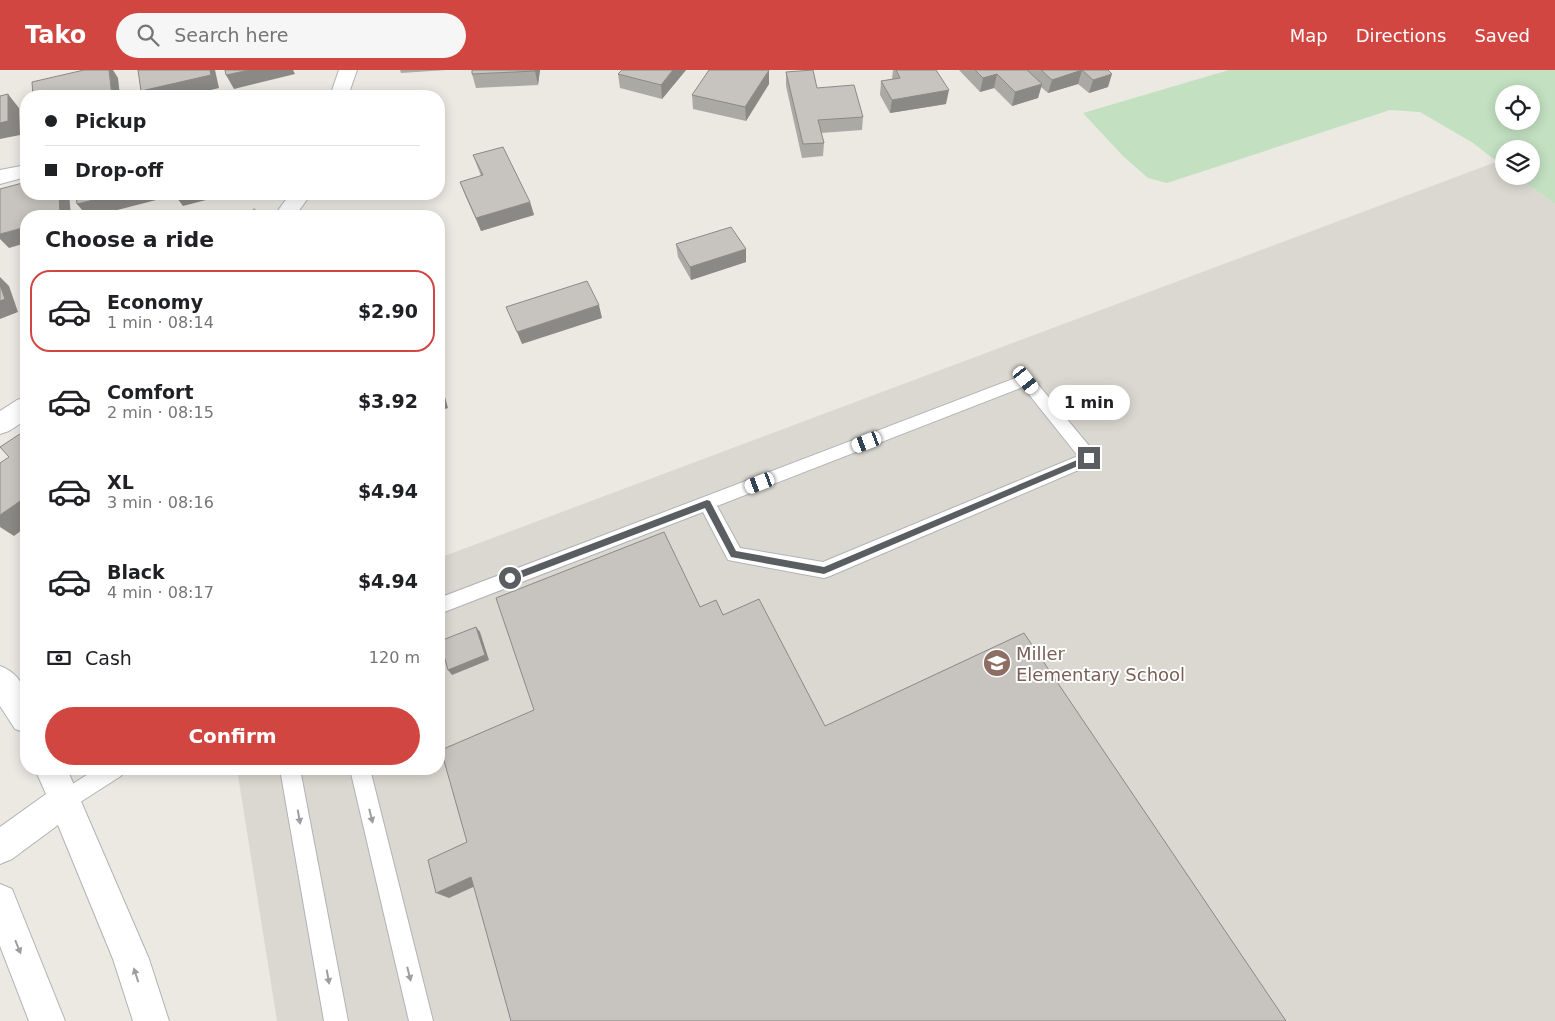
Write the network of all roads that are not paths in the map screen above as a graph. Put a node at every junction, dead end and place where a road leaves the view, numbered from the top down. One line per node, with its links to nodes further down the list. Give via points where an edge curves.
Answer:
1 (348, 70): 2 (street)
2 (341, 90)
3 (20, 172): 4 (street)
4 (0, 177)
5 (296, 200): 6 (street)
6 (289, 210)
7 (20, 411): 8 (street)
8 (0, 424)
9 (707, 504): 9 (lane, via 1026,380 1089,458 824,570 734,554); 10 (lane)
10 (445, 604)
11 (0, 680): 12 (street)
12 (20, 709)
13 (54, 775): 17 (street)
14 (105, 775): 17 (lane)
15 (291, 775): 22 (lane, one-way to 22)
16 (361, 775): 23 (lane, one-way to 23)
17 (64, 801): 18 (street); 21 (street, one-way to 17, via 131,959)
18 (0, 847)
19 (0, 901): 20 (street, one-way to 20)
20 (47, 1021)
21 (151, 1021)
22 (336, 1021)
23 (421, 1021)

